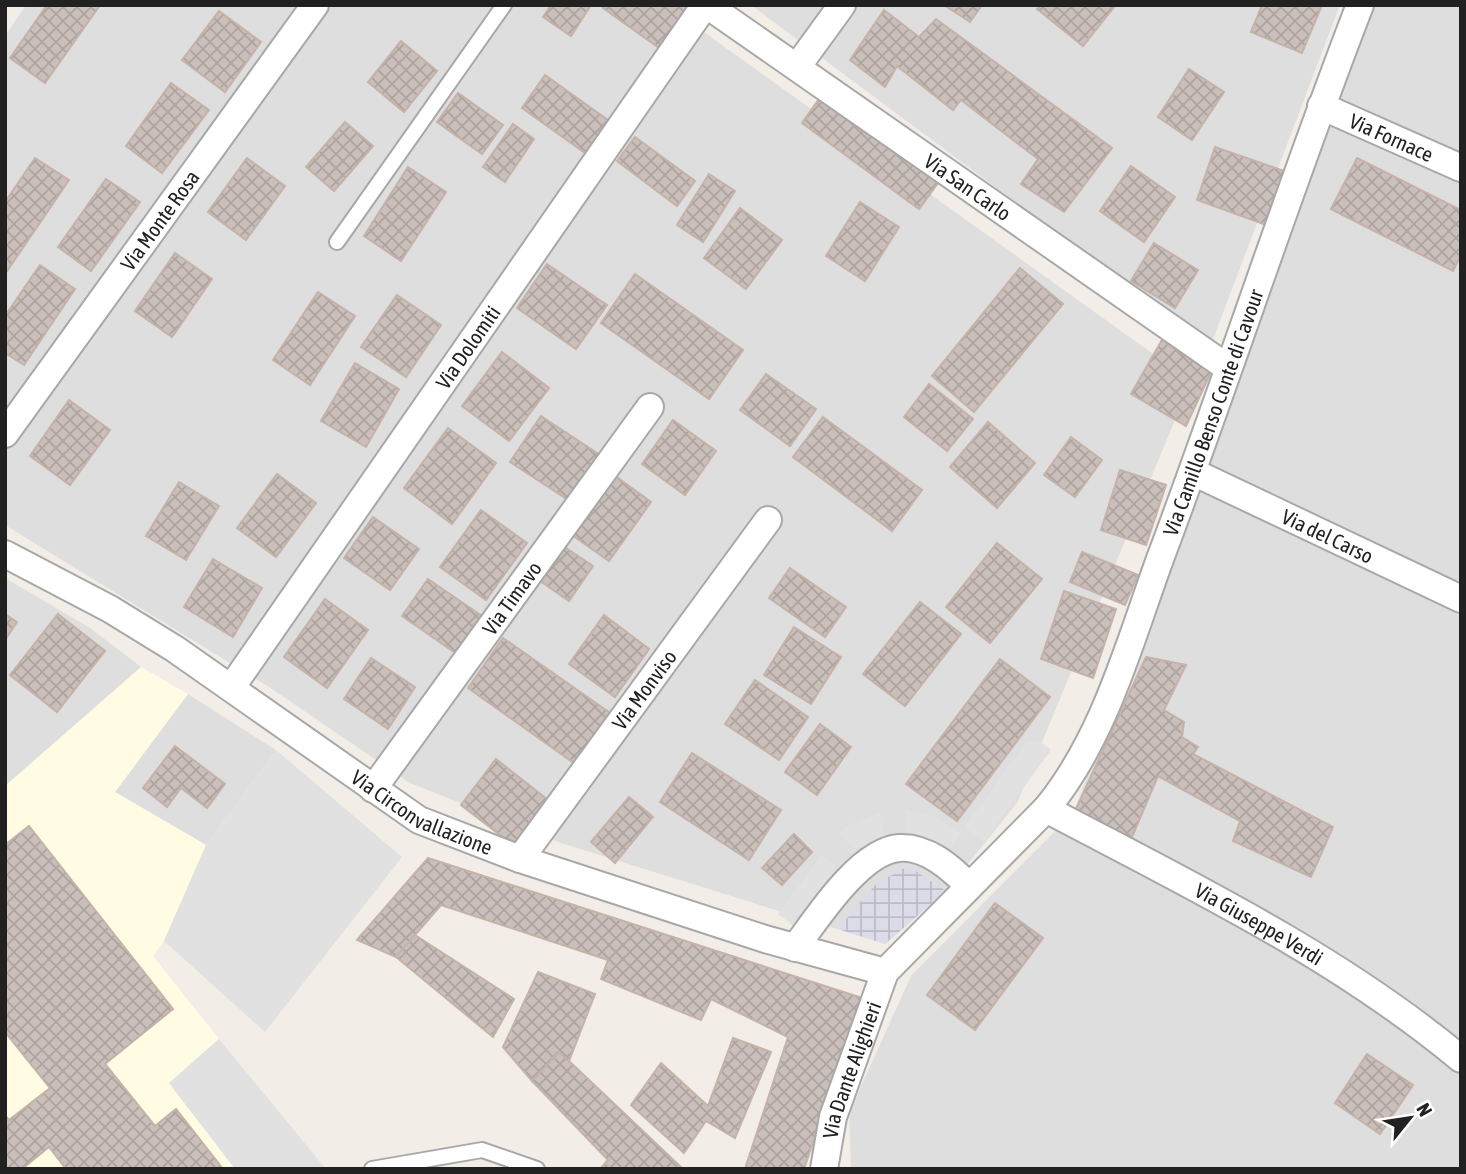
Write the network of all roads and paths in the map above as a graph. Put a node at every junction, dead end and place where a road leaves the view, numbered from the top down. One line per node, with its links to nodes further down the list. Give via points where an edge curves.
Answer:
1 (315, 5): 12 (street, Via Monte Rosa)
2 (504, 5): 9 (lane)
3 (706, 5): 6 (street, Via San Carlo); 17 (street, Via Dolomiti)
4 (842, 5): 6 (street)
5 (1360, 5): 7 (street, Via Camillo Benso Conte di Cavour)
6 (797, 67): 10 (street, Via San Carlo)
7 (1321, 106): 8 (street, Via Fornace); 10 (street, Via Camillo Benso Conte di Cavour)
8 (1461, 168)
9 (337, 242)
10 (1228, 369): 13 (street, Via Camillo Benso Conte di Cavour)
11 (650, 407): 18 (street, Via Timavo)
12 (5, 433)
13 (1193, 471): 16 (street, Via del Carso); 19 (street, Via Camillo Benso Conte di Cavour, via 1092,737 1067,783)
14 (768, 520): 20 (street, Via Monviso)
15 (5, 554): 17 (street, Via Circonvallazione, via 110,610)
16 (1461, 599)
17 (231, 688): 18 (street, Via Circonvallazione)
18 (373, 789): 20 (street, Via Circonvallazione, via 419,820)
19 (1046, 808): 21 (street, Via Camillo Benso Conte di Cavour); 24 (street, Via Giuseppe Verdi, via 1312,954)
20 (520, 859): 22 (street, Via Circonvallazione)
21 (969, 886): 22 (street, via 927,853 898,848 862,864); 23 (street, Via Camillo Benso Conte di Cavour)
22 (795, 948): 23 (street, Via Circonvallazione)
23 (886, 972): 27 (street, Via Dante Alighieri, via 833,1117)
24 (1458, 1051)
25 (372, 1169): 26 (lane, via 482,1150)
26 (537, 1169)
27 (824, 1169)

